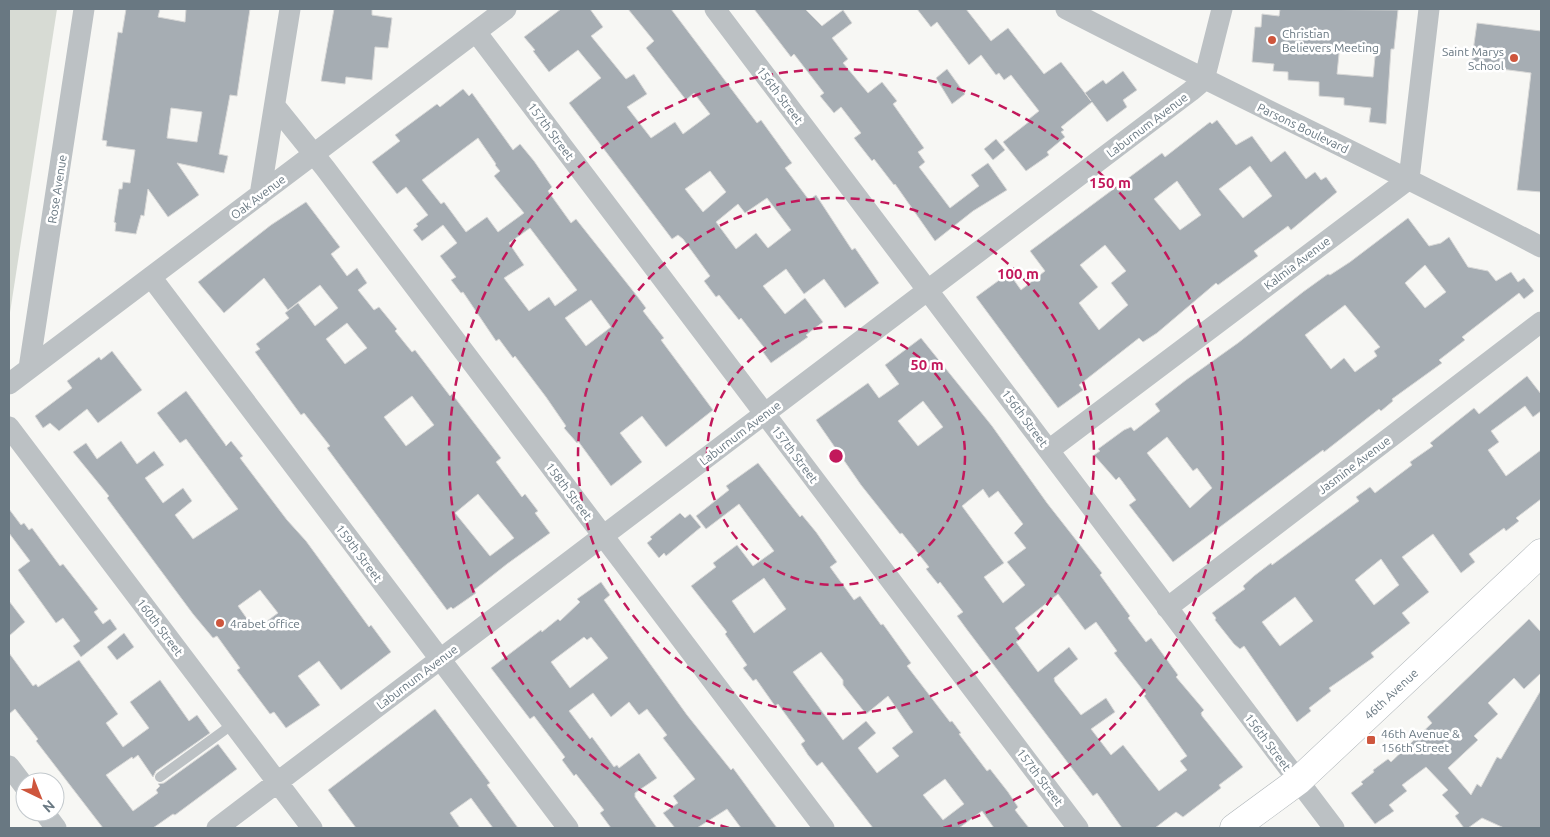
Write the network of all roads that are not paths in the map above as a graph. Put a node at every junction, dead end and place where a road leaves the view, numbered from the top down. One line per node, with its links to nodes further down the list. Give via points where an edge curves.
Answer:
1 (84, 9): 18 (street, Rose Avenue)
2 (290, 9): 10 (street)
3 (506, 9): 8 (street, Oak Avenue)
4 (715, 9): 16 (street, 156th Street)
5 (1066, 9): 9 (street, Parsons Boulevard)
6 (1222, 9): 9 (street)
7 (1429, 9): 12 (street)
8 (476, 32): 11 (street, Oak Avenue); 20 (street, 157th Street)
9 (1204, 80): 12 (street, Parsons Boulevard); 16 (street, Laburnum Avenue)
10 (275, 106): 11 (street, 158th Street); 13 (street)
11 (314, 154): 13 (street, Oak Avenue); 23 (street, 158th Street)
12 (1409, 179): 14 (street, Parsons Boulevard); 22 (street, Kalmia Avenue)
13 (260, 195): 15 (street, Oak Avenue)
14 (1541, 247)
15 (151, 277): 18 (street, Oak Avenue); 26 (street, 159th Street)
16 (928, 291): 20 (street, Laburnum Avenue); 22 (street, 156th Street)
17 (1541, 322): 25 (street, Jasmine Avenue)
18 (29, 368): 19 (street, Oak Avenue)
19 (9, 384)
20 (765, 414): 23 (street, Laburnum Avenue); 35 (street, 157th Street)
21 (9, 427): 27 (street, 160th Street)
22 (1049, 450): 25 (street, 156th Street)
23 (603, 536): 26 (street, Laburnum Avenue); 34 (street, 158th Street)
24 (1541, 553): 29 (street, 46th Avenue)
25 (1167, 608): 29 (street, 156th Street)
26 (440, 659): 30 (street, Laburnum Avenue); 33 (street, 159th Street)
27 (233, 724): 28 (lane); 30 (street, 160th Street)
28 (160, 777)
29 (1298, 781): 36 (street, 46th Avenue); 37 (street, 156th Street)
30 (278, 783): 31 (street, Laburnum Avenue); 32 (street, 160th Street)
31 (217, 828)
32 (312, 828)
33 (568, 828)
34 (824, 828)
35 (1078, 828)
36 (1234, 828)
37 (1334, 828)

